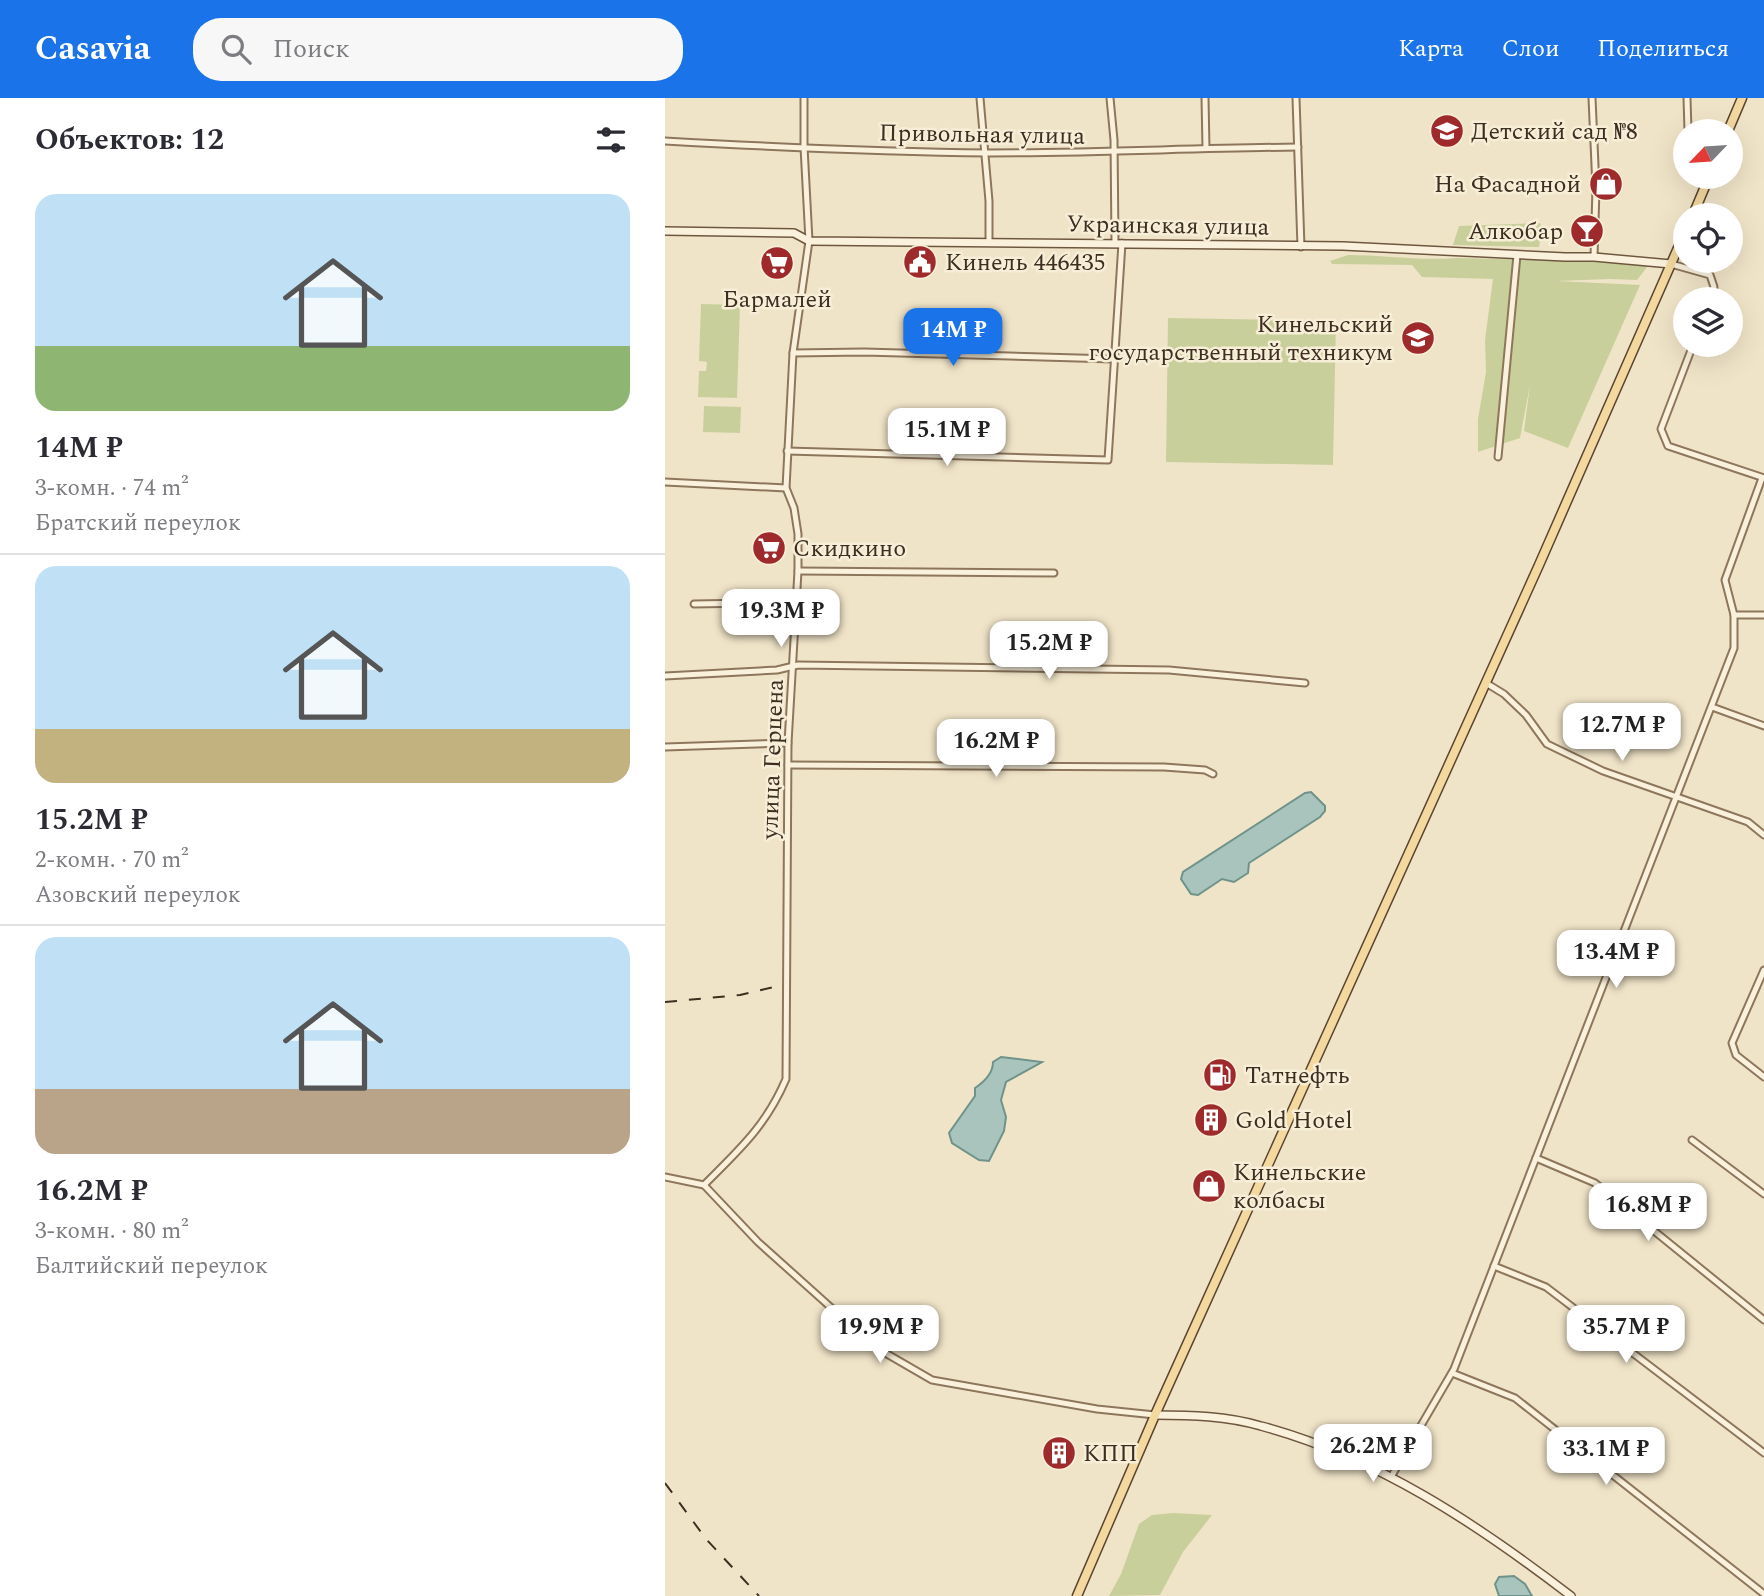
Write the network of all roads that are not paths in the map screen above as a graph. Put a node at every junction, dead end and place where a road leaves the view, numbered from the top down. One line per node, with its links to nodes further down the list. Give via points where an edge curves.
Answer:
1 (804, 98): 12 (street, улица Герцена)
2 (980, 98): 16 (street)
3 (1110, 98): 15 (street)
4 (1205, 98): 14 (street)
5 (1296, 98): 13 (street)
6 (1592, 98): 23 (street)
7 (1687, 98): 9 (street)
8 (1742, 98): 10 (main road)
9 (1688, 119)
10 (1733, 119)
11 (665, 141): 12 (street, Привольная улица)
12 (804, 147): 16 (street, Привольная улица); 18 (street, улица Герцена)
13 (1298, 147): 14 (street, Привольная улица); 21 (street)
14 (1206, 148): 15 (street, Привольная улица)
15 (1113, 152): 16 (street, Привольная улица); 20 (street)
16 (986, 153): 19 (street)
17 (665, 231): 18 (main road, Украинская улица, via 794,233)
18 (809, 241): 19 (main road, Украинская улица); 27 (street, улица Герцена)
19 (989, 241): 20 (main road, Украинская улица)
20 (1118, 243): 21 (main road, Украинская улица); 29 (street)
21 (1301, 247): 22 (main road, Украинская улица)
22 (1517, 255): 23 (main road, Украинская улица); 31 (street)
23 (1594, 257): 25 (main road, Украинская улица)
24 (1673, 259): 25 (main road)
25 (1671, 264): 26 (street, via 1710,275); 44 (main road)
26 (1714, 287)
27 (793, 353): 29 (street); 30 (street, улица Герцена)
28 (1688, 357): 32 (street, via 1661,429 1668,446)
29 (1113, 359): 30 (street, via 1108,460)
30 (787, 451): 34 (street, улица Герцена)
31 (1498, 457)
32 (1763, 478): 39 (street, via 1725,580)
33 (665, 482): 34 (street)
34 (786, 488): 35 (street, улица Герцена, via 798,534)
35 (798, 571): 36 (street); 37 (street, улица Герцена)
36 (1054, 573)
37 (797, 602): 38 (street); 41 (street, улица Герцена)
38 (694, 604)
39 (1734, 615): 40 (street); 45 (street, via 1734,649)
40 (1764, 615)
41 (793, 665): 42 (street, via 777,670); 43 (street, via 1169,670); 47 (street, улица Герцена)
42 (665, 676)
43 (1305, 683)
44 (1486, 683): 51 (street, via 1526,715 1547,744 1603,771); 63 (main road)
45 (1712, 707): 46 (street); 51 (street)
46 (1764, 726)
47 (788, 743): 48 (street); 49 (street, улица Герцена)
48 (665, 747)
49 (788, 765): 50 (street, via 1164,767); 58 (street, улица Герцена, via 786,1079 754,1135)
50 (1213, 774)
51 (1677, 797): 52 (street, via 1748,822); 56 (street)
52 (1764, 835)
53 (1764, 970): 54 (street, via 1733,1048)
54 (1764, 1077)
55 (1692, 1140): 59 (street)
56 (1536, 1158): 60 (street); 61 (street, via 1595,1183)
57 (665, 1177): 58 (street)
58 (704, 1185): 63 (street, via 758,1242 875,1347 932,1380)
59 (1764, 1194)
60 (1494, 1266): 62 (street); 64 (street, via 1546,1287)
61 (1764, 1320)
62 (1452, 1373): 65 (street); 66 (street, via 1515,1398)
63 (1155, 1415): 65 (main road, via 1199,1415 1259,1425 1337,1450); 67 (main road)
64 (1764, 1453)
65 (1391, 1477): 68 (main road, via 1502,1543)
66 (1764, 1594)
67 (1077, 1596)
68 (1571, 1596)

